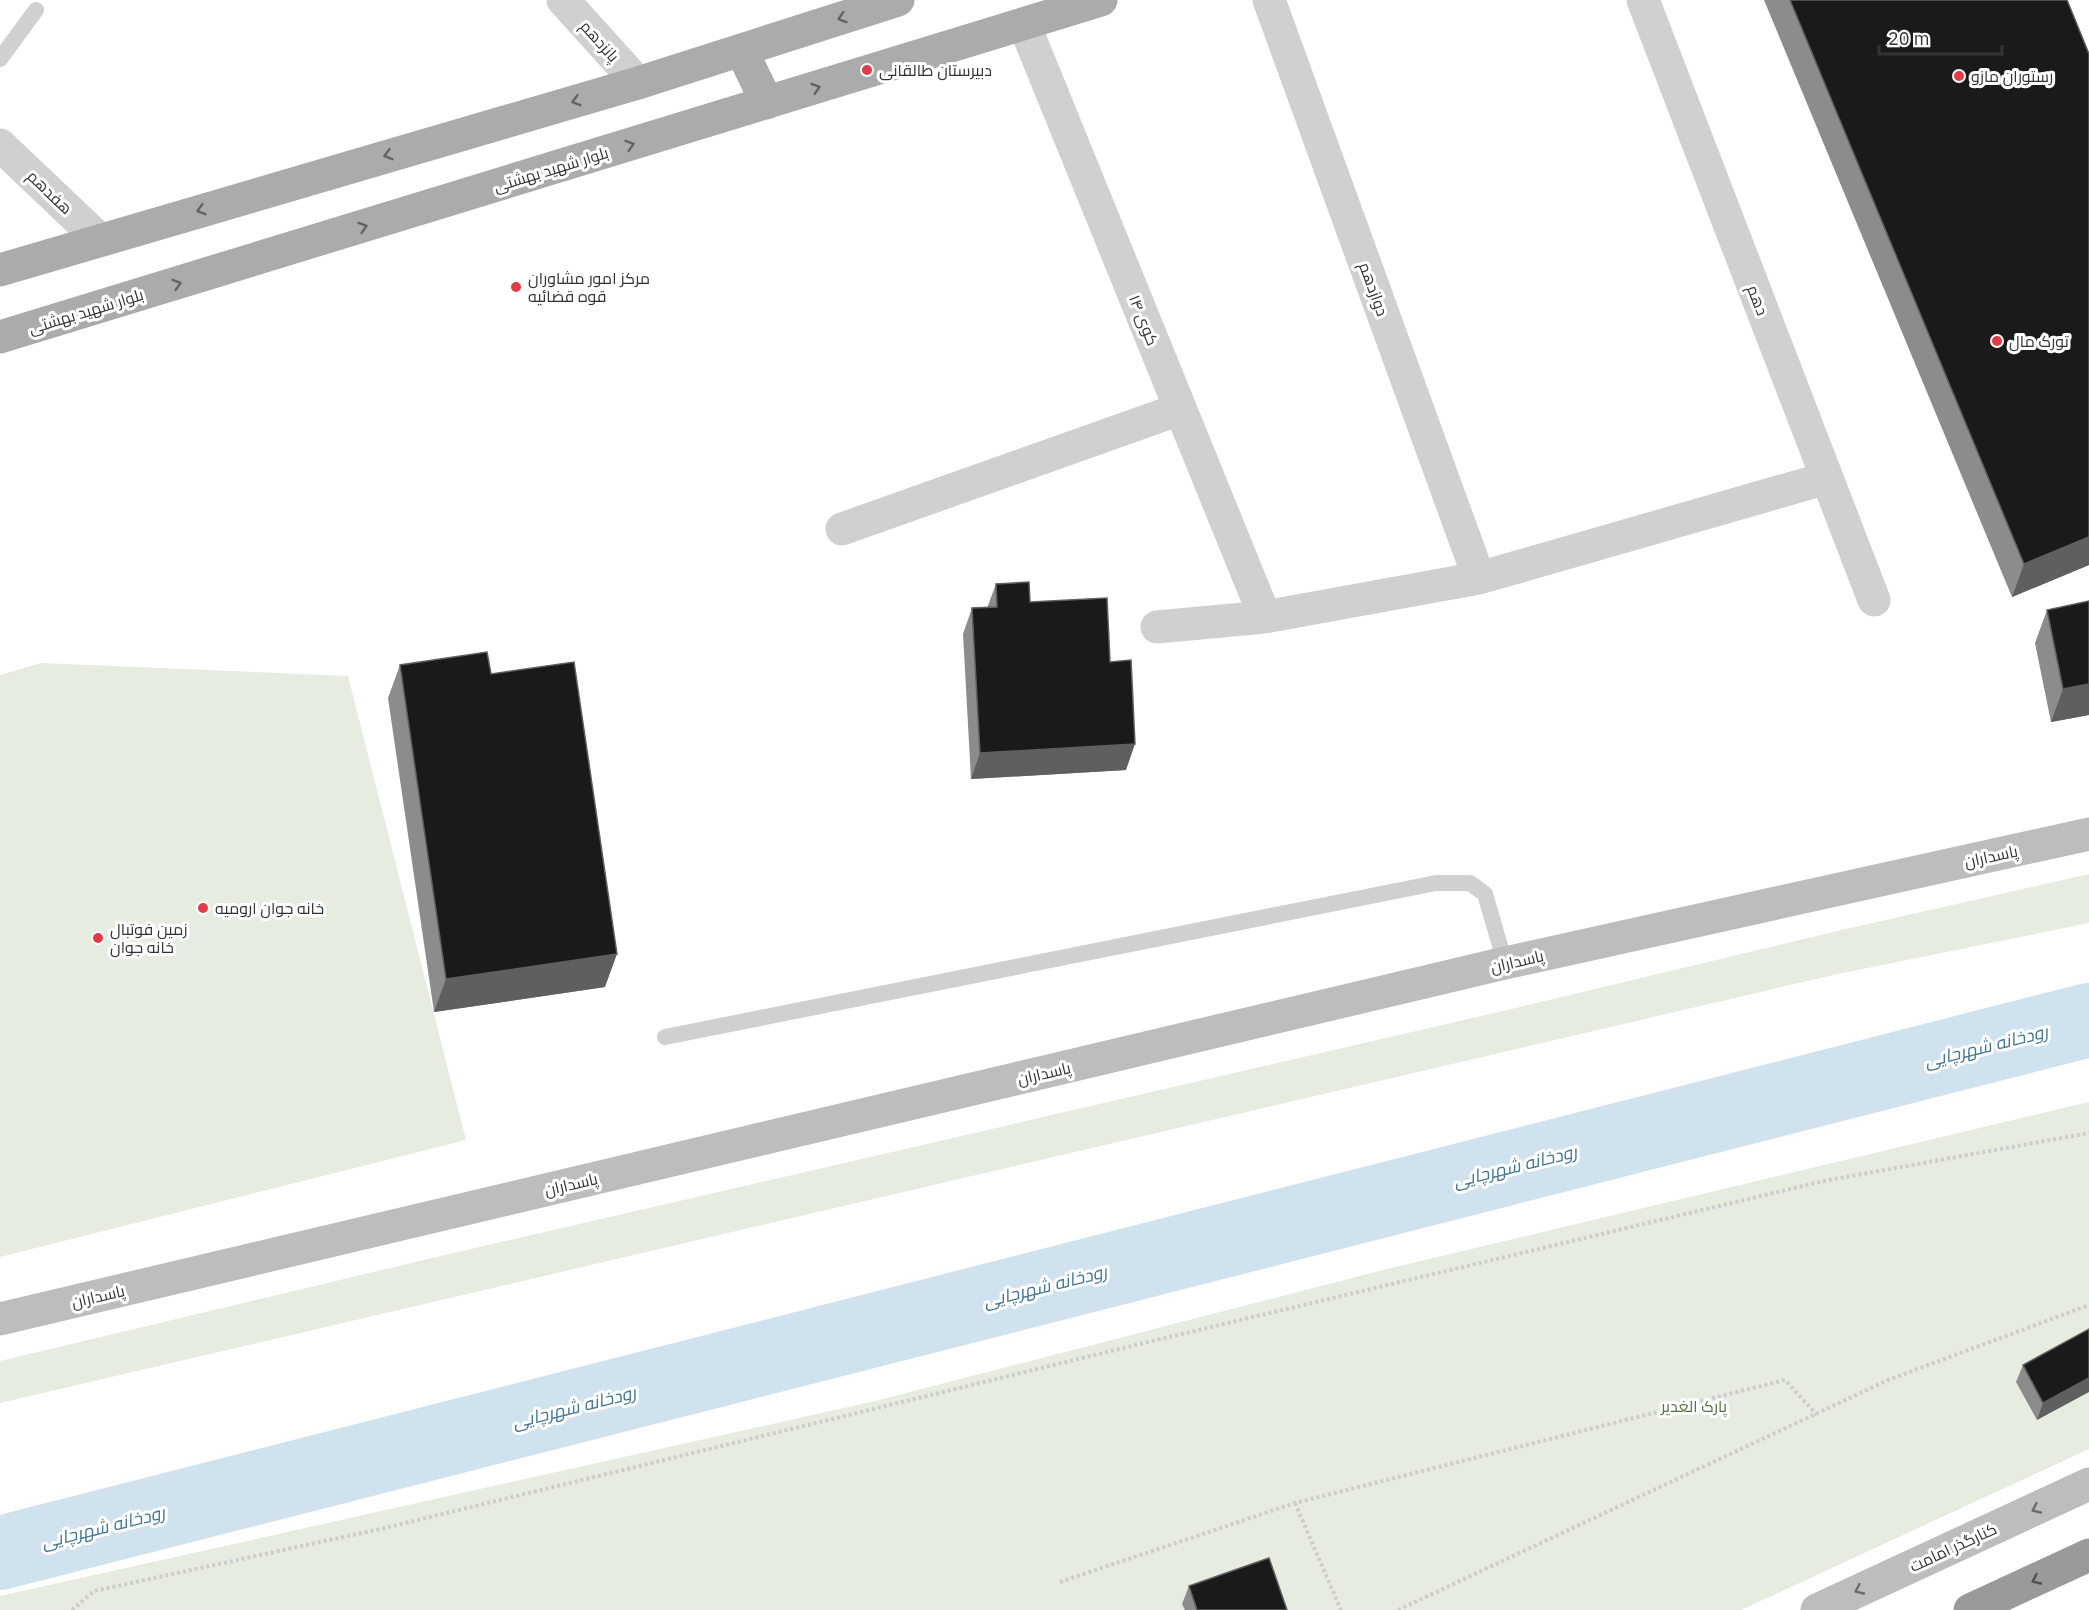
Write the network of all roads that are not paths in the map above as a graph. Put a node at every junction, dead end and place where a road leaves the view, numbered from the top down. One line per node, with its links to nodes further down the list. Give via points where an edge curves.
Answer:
1 (563, 0): 10 (street, پانزدهم)
2 (898, 0): 8 (main road, one-way to 8)
3 (1101, 0): 7 (main road, بلوار شهید بهشتی)
4 (1269, 0): 19 (street, دوازدهم)
5 (1643, 0): 17 (street, دهم)
6 (36, 10): 9 (lane)
7 (1024, 24): 11 (main road, بلوار شهید بهشتی, one-way to 7); 16 (street, کوی ۱۴)
8 (742, 51): 10 (main road); 11 (main road)
9 (0, 59)
10 (638, 83): 13 (main road, one-way to 13)
11 (766, 103): 15 (main road, بلوار شهید بهشتی, one-way to 11)
12 (0, 145): 13 (street, هفدهم)
13 (99, 239): 14 (main road)
14 (0, 270)
15 (0, 337)
16 (1180, 409): 18 (street); 21 (street, کوی ۱۴)
17 (1827, 478): 19 (street); 20 (street, دهم)
18 (842, 530)
19 (1479, 578): 21 (street)
20 (1874, 600)
21 (1265, 617): 22 (street)
22 (1157, 627)
23 (2089, 834): 24 (main road, پاسداران)
24 (1505, 963): 25 (lane, via 1485,894 1470,883 1436,883); 26 (main road, پاسداران)
25 (665, 1037)
26 (0, 1319)
27 (2089, 1484): 29 (main road, کنارگذر امامت, one-way to 29)
28 (2089, 1555): 30 (highway, one-way to 30)
29 (1816, 1610)
30 (1971, 1610)

